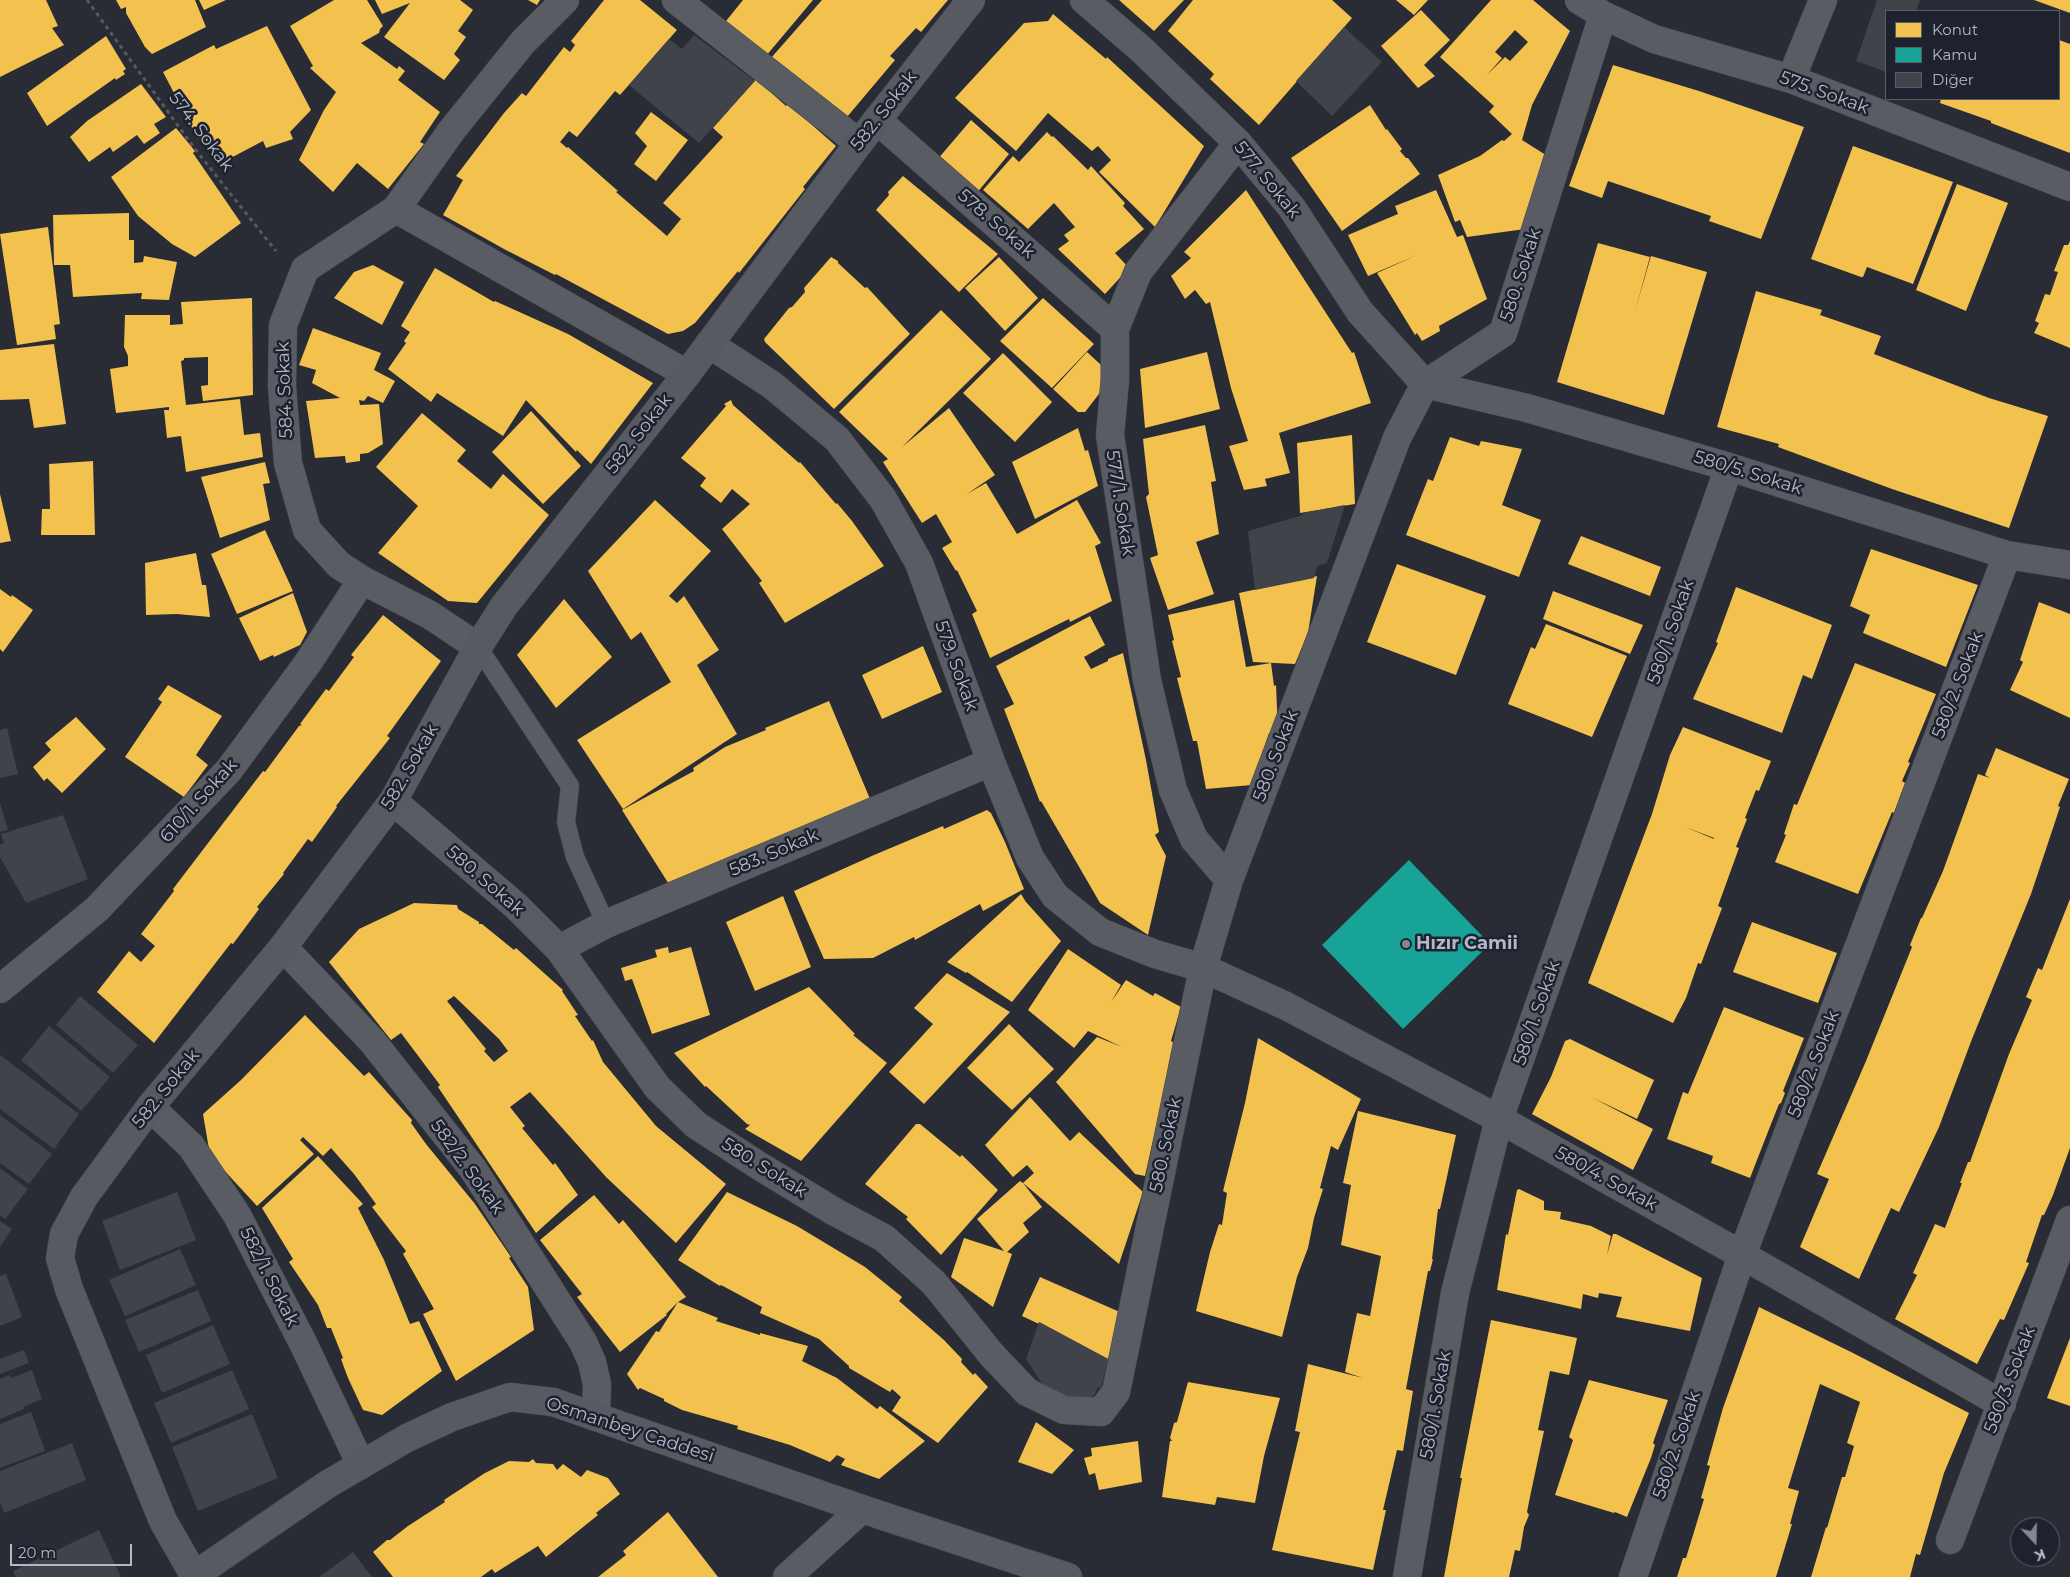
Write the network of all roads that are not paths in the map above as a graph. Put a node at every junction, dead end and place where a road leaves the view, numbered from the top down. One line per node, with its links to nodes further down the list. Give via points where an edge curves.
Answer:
1 (564, 0): 13 (street, via 517,50 452,130)
2 (676, 0): 10 (street)
3 (971, 0): 9 (street, 582. Sokak)
4 (1084, 0): 11 (street, 577. Sokak, via 1142,50)
5 (1578, 0): 7 (street, 575. Sokak)
6 (1823, 0): 8 (street)
7 (1603, 15): 8 (street, 575. Sokak, via 1654,39); 17 (street, 580. Sokak, via 1503,333)
8 (1791, 79): 12 (street, 575. Sokak)
9 (877, 120): 10 (street, 582. Sokak); 14 (street, 578. Sokak)
10 (859, 143): 15 (street, 582. Sokak)
11 (1238, 143): 14 (street, 577/1. Sokak, via 1138,272); 17 (street, 577. Sokak, via 1292,208 1360,312)
12 (2070, 187)
13 (396, 209): 16 (street); 21 (street, 584. Sokak, via 305,268 283,325 282,386 288,463 307,530 339,565)
14 (1115, 328): 25 (street, 577/1. Sokak, via 1110,435 1146,680 1173,790 1194,839)
15 (709, 344): 16 (street, 582. Sokak); 23 (street, 579. Sokak, via 772,385 837,439 883,499 919,563)
16 (687, 374): 22 (street, 582. Sokak, via 504,606)
17 (1425, 384): 18 (street, 580/5. Sokak, via 1527,408); 25 (street, 580. Sokak, via 1396,438)
18 (1730, 467): 19 (street, 580/5. Sokak); 32 (street, 580/1. Sokak)
19 (2007, 555): 20 (street, 580/5. Sokak); 34 (street, 580/2. Sokak)
20 (2070, 565)
21 (362, 580): 22 (street, 584. Sokak, via 430,614); 30 (street, 610/1. Sokak, via 229,770 97,909)
22 (478, 647): 24 (street, 582. Sokak); 26 (lane, via 570,786 566,822 573,848)
23 (991, 762): 26 (street, 583. Sokak); 29 (street, 579. Sokak, via 1030,858 1055,896 1100,932)
24 (393, 801): 27 (street, 582. Sokak); 28 (street, 580. Sokak, via 516,906)
25 (1229, 880): 29 (street, 580. Sokak)
26 (606, 924): 28 (street, 583. Sokak)
27 (283, 947): 31 (street, 582. Sokak); 36 (street, 582/2. Sokak, via 372,1041 473,1169 583,1342 597,1384)
28 (559, 949): 29 (street, 580. Sokak, via 658,1087 696,1124 835,1212 884,1238 934,1283 1026,1392 1064,1410 1101,1412 1116,1392)
29 (1202, 968): 32 (street, 580/4. Sokak, via 1286,1006)
30 (0, 989)
31 (150, 1107): 37 (street, 582/1. Sokak, via 191,1146 237,1216); 40 (street, 582. Sokak, via 84,1197 64,1234 60,1258 69,1289 163,1521)
32 (1499, 1119): 34 (street, 580/4. Sokak); 43 (street, 580/1. Sokak, via 1455,1293)
33 (2070, 1220): 35 (street, 580/3. Sokak)
34 (1742, 1255): 35 (street, 580/4. Sokak); 44 (street, 580/2. Sokak)
35 (2002, 1404): 39 (street, 580/3. Sokak)
36 (596, 1416): 37 (street, Osmanbey Caddesi, via 553,1402 510,1397 452,1417); 38 (street, Osmanbey Caddesi)
37 (361, 1465): 40 (street, Osmanbey Caddesi)
38 (862, 1509): 41 (street); 42 (street, Osmanbey Caddesi)
39 (1950, 1540)
40 (193, 1576)
41 (787, 1577)
42 (1068, 1577)
43 (1407, 1577)
44 (1632, 1577)

